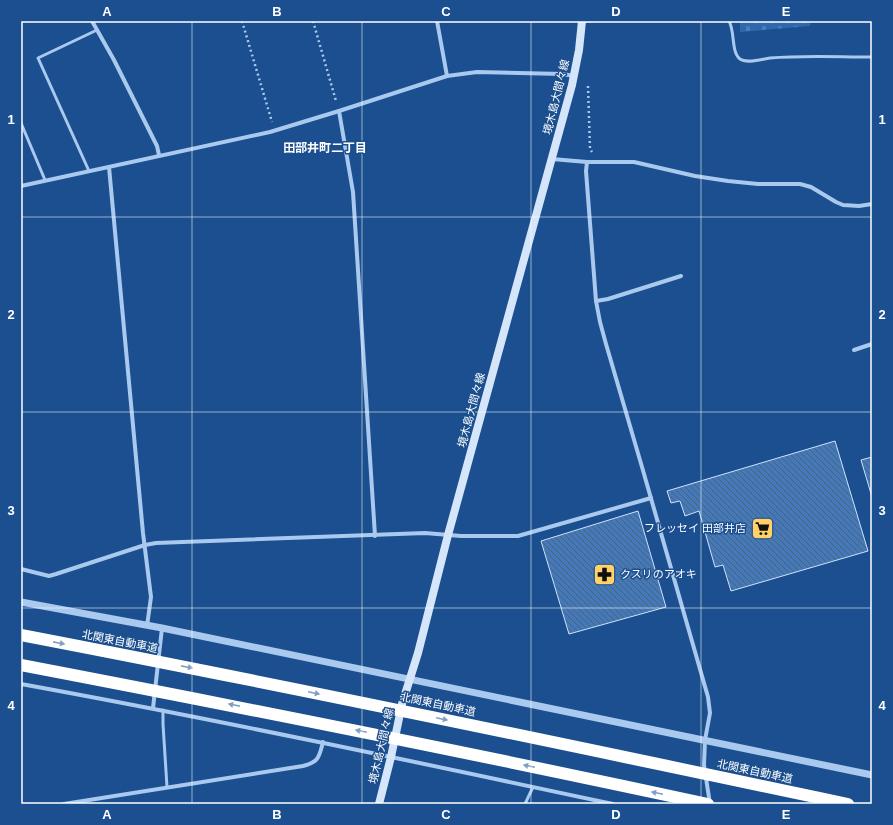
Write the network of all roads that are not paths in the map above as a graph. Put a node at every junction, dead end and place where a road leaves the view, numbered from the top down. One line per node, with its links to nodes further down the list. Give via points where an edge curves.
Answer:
1 (92, 21): 6 (street)
2 (437, 21): 8 (street)
3 (582, 21): 4 (lane); 9 (main road, 境木島大間々線)
4 (592, 21)
5 (729, 21): 7 (lane, via 738,58 743,60)
6 (97, 30): 12 (street); 16 (lane, via 38,58)
7 (872, 57)
8 (447, 76): 9 (street, via 477,72); 10 (street)
9 (574, 76): 13 (main road, 境木島大間々線)
10 (339, 111): 12 (street, via 270,132); 26 (street, via 354,199)
11 (21, 123): 17 (lane)
12 (160, 155): 15 (street)
13 (552, 159): 14 (street); 25 (main road, 境木島大間々線)
14 (587, 162): 19 (street, via 634,162 728,181 800,184 843,204); 21 (street)
15 (108, 167): 16 (street); 27 (street)
16 (89, 171): 17 (street)
17 (45, 180): 18 (street)
18 (21, 186)
19 (872, 204)
20 (681, 276): 21 (street)
21 (596, 301): 24 (street)
22 (872, 344): 23 (street)
23 (854, 350)
24 (651, 498): 25 (street, via 518,536); 38 (street, via 708,697 710,713)
25 (448, 535): 26 (street, via 425,533); 34 (main road, 境木島大間々線)
26 (375, 536): 27 (street)
27 (145, 545): 28 (street, via 49,576); 30 (street, via 151,597)
28 (21, 569)
29 (21, 602): 30 (street)
30 (147, 626): 31 (street)
31 (162, 628): 34 (street); 36 (street)
32 (21, 635): 49 (highway, 北関東自動車道, one-way to 49, bridge, via 246,678)
33 (21, 665): 48 (highway, one-way to 33, bridge, via 246,708)
34 (409, 680): 38 (street); 40 (main road, 境木島大間々線)
35 (21, 684): 36 (street)
36 (154, 708): 37 (street)
37 (163, 710): 39 (street); 42 (lane)
38 (705, 740): 41 (street); 48 (street, via 704,765)
39 (323, 742): 40 (street); 42 (street, via 317,760 311,764)
40 (391, 757): 43 (street); 45 (main road, 境木島大間々線)
41 (872, 775)
42 (167, 787): 44 (street)
43 (534, 787): 46 (lane); 47 (street)
44 (64, 804)
45 (379, 804)
46 (525, 804)
47 (613, 804)
48 (709, 804)
49 (848, 804)

